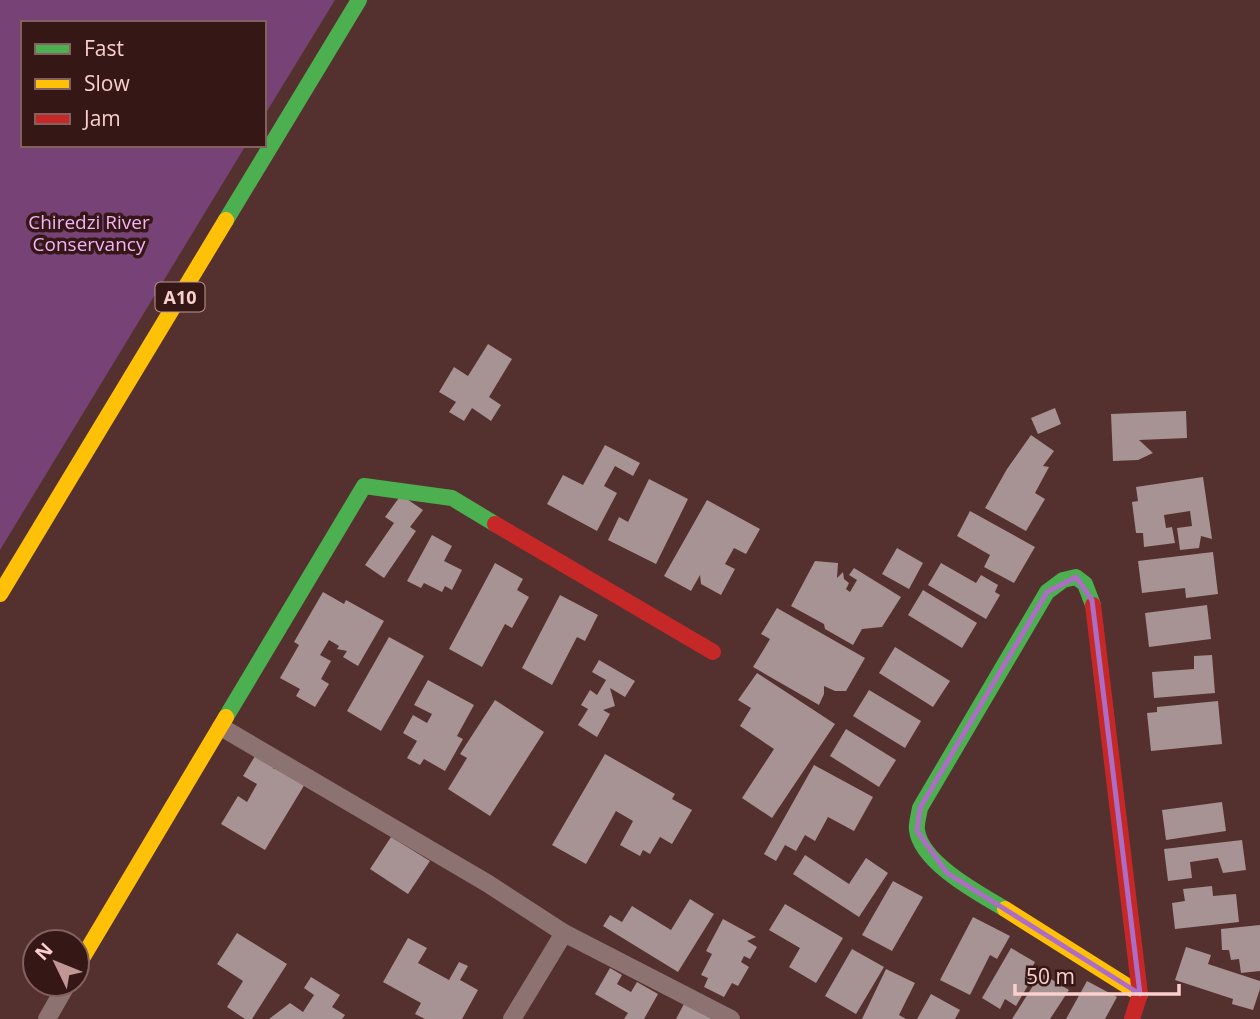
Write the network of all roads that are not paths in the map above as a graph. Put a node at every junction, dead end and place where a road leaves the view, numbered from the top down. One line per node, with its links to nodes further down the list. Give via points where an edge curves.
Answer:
1 (359, 0): 2 (main road, A10)
2 (0, 594)
3 (713, 652): 4 (main road, via 452,498 364,486)
4 (221, 727): 5 (street); 6 (main road)
5 (564, 933): 10 (street); 11 (street)
6 (91, 943)
7 (1140, 994): 7 (main road, via 1092,600 1085,583 1076,576 1048,592 920,808 917,831 947,873); 12 (main road)
8 (59, 998): 9 (street)
9 (47, 1019)
10 (512, 1019)
11 (731, 1019)
12 (1132, 1019)

